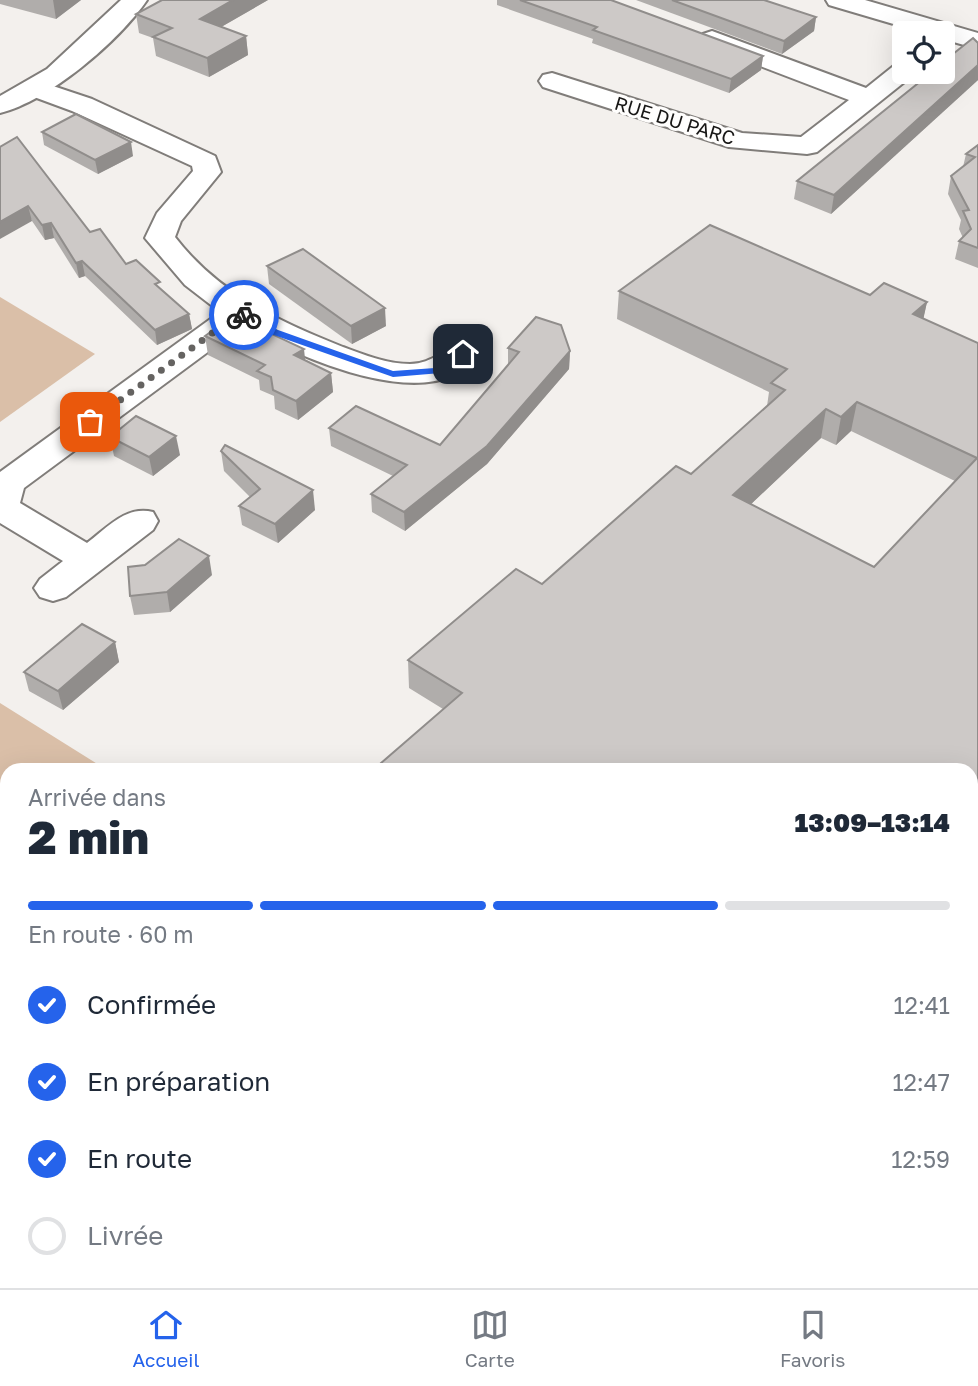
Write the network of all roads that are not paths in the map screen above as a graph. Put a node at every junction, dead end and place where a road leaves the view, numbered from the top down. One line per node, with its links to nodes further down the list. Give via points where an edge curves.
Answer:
1 (135, 0): 9 (street, via 69,64)
2 (838, 0): 3 (street)
3 (902, 21)
4 (688, 30): 10 (street)
5 (955, 37): 6 (street)
6 (978, 41)
7 (892, 80): 10 (street, RUE DU PARC)
8 (552, 81): 10 (street, RUE DU PARC, via 739,141 807,146)
9 (35, 88): 11 (street); 12 (street, via 205,162 207,172 167,219 160,238 190,274)
10 (869, 98)
11 (0, 105)
12 (240, 313): 13 (street, via 275,332 393,374 437,370); 15 (street, via 8,483 1,508)
13 (463, 354)
14 (140, 521): 15 (street)
15 (88, 560): 16 (street)
16 (52, 588)

